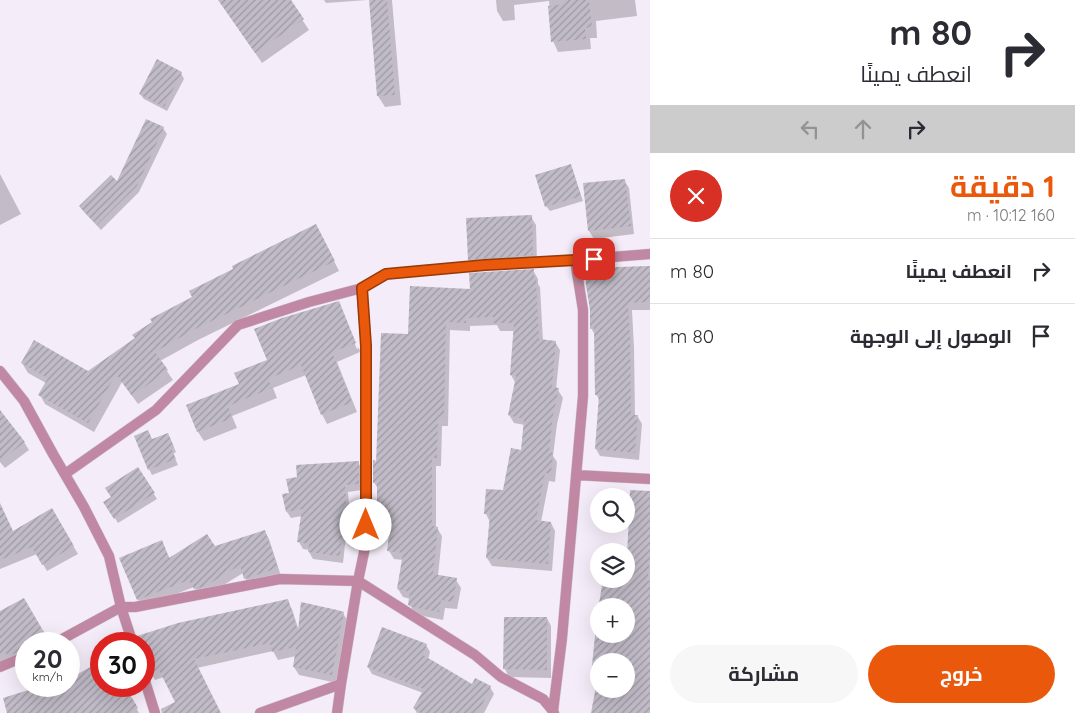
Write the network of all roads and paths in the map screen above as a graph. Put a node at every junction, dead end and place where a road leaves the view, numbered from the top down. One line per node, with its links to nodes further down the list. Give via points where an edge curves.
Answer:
1 (650, 254): 2 (street)
2 (576, 260): 3 (street, via 386,274); 6 (street, via 583,310 583,396)
3 (362, 288): 5 (street, via 238,326 156,410); 8 (street, via 366,346 366,543)
4 (0, 371): 5 (street, via 24,400)
5 (65, 474): 9 (street, via 109,556)
6 (576, 475): 7 (street); 16 (street)
7 (650, 479)
8 (358, 581): 9 (street, via 280,579); 14 (street); 16 (street, via 475,655 501,677 544,699)
9 (121, 607): 10 (street); 11 (street)
10 (75, 632)
11 (129, 632)
12 (15, 661): 13 (street)
13 (0, 667)
14 (340, 684): 18 (street); 19 (street)
15 (150, 697): 17 (street)
16 (553, 712)
17 (155, 713)
18 (260, 713)
19 (337, 713)

